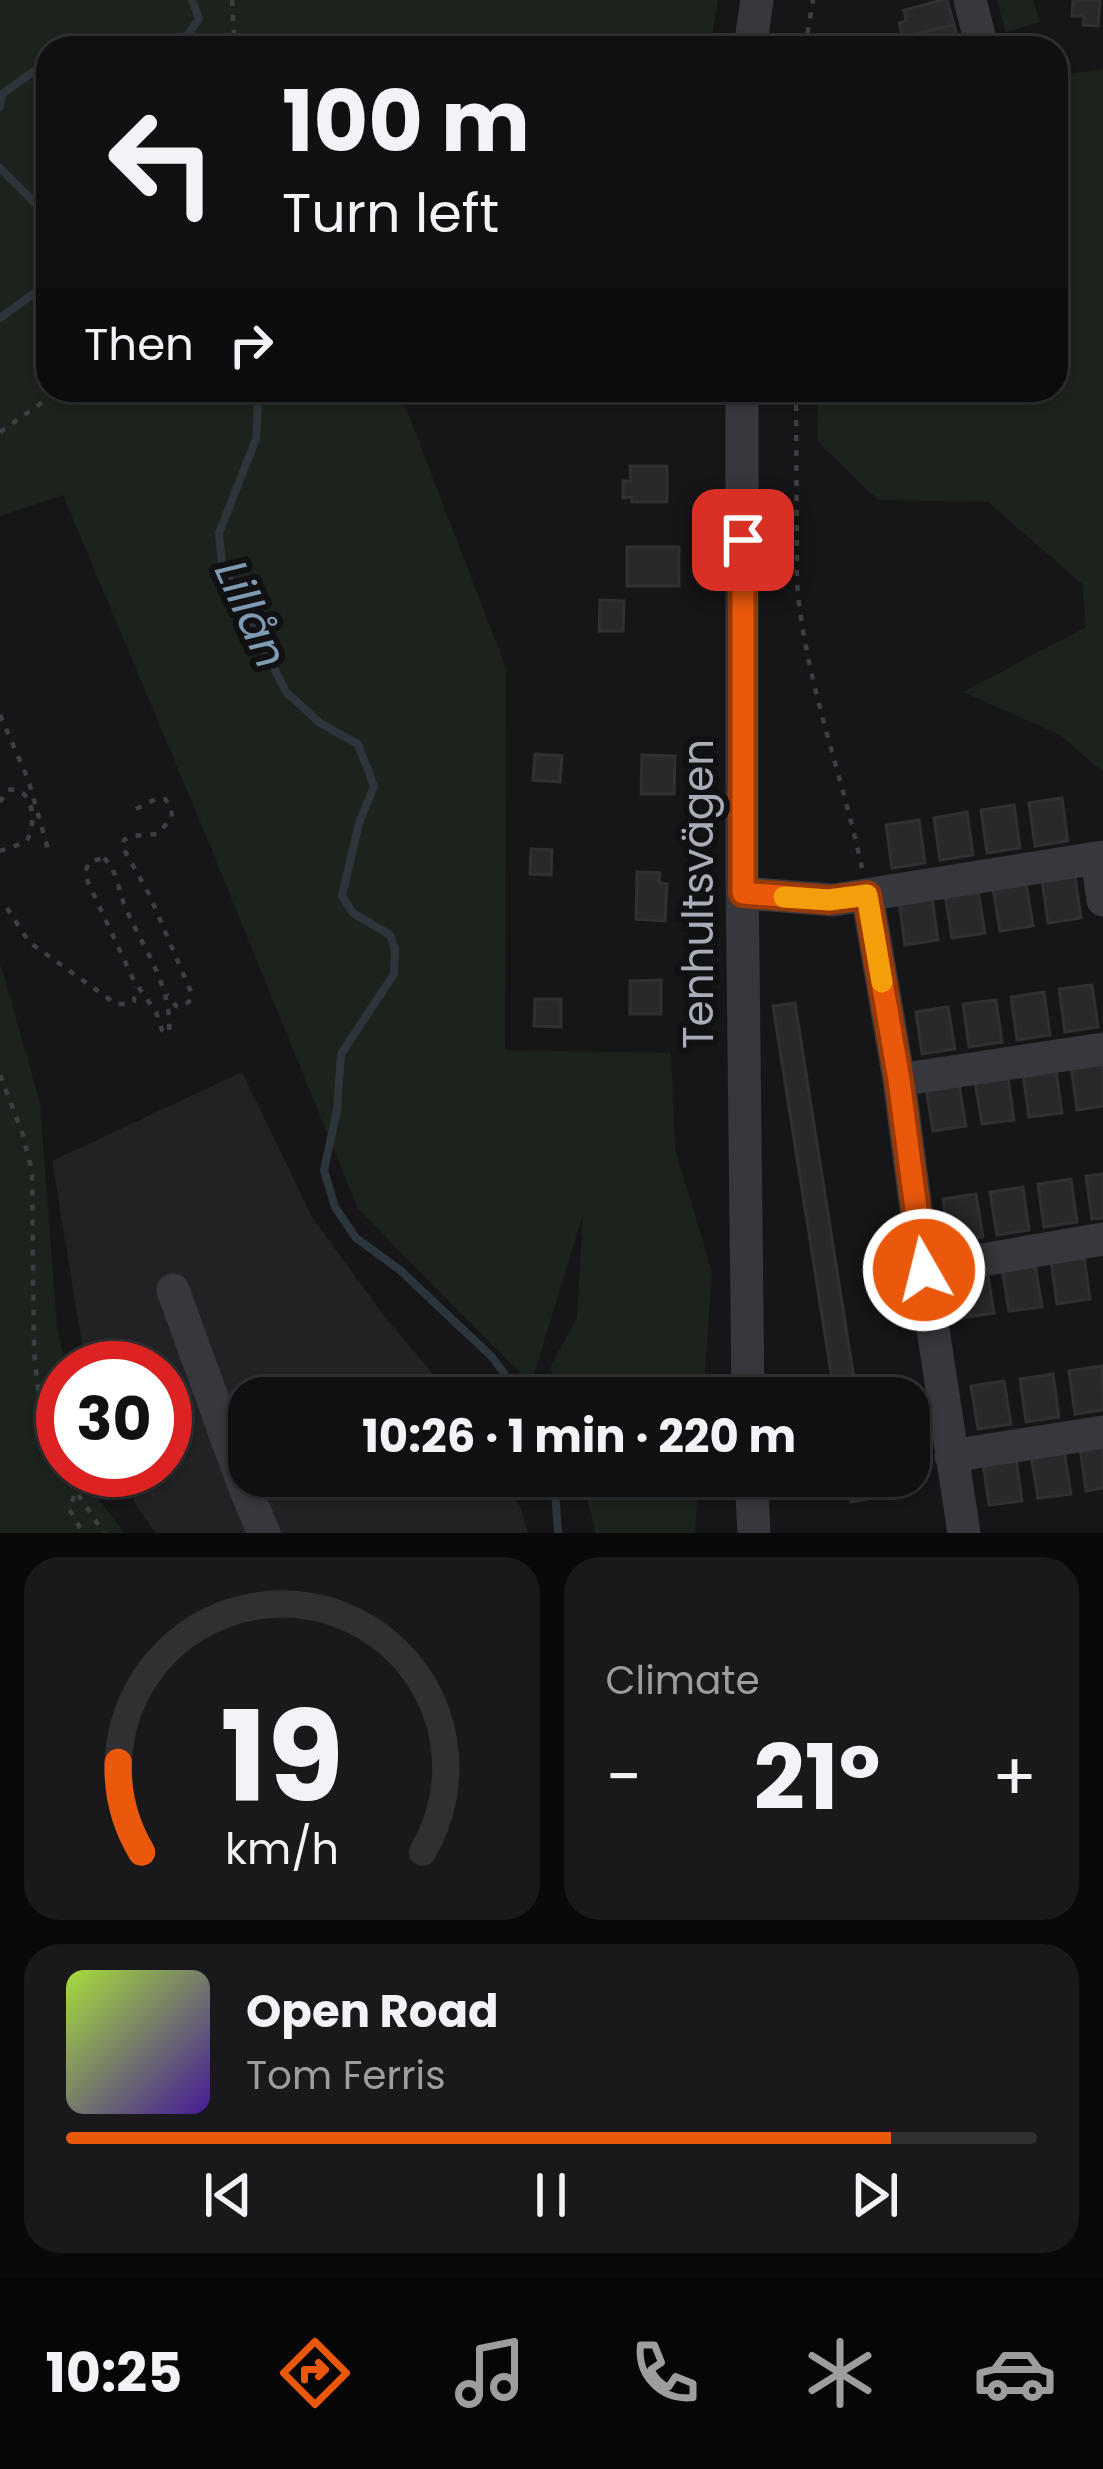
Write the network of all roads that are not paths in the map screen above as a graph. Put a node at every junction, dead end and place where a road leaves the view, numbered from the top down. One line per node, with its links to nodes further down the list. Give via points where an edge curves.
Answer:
1 (757, 0): 3 (street)
2 (970, 0): 4 (street)
3 (752, 36)
4 (979, 36)
5 (742, 402): 7 (street, Tenhultsvägen)
6 (1100, 857): 8 (street); 9 (street)
7 (743, 893): 8 (street); 15 (street, Tenhultsvägen)
8 (867, 895): 11 (street)
9 (1103, 900)
10 (1103, 1049): 11 (street)
11 (899, 1080): 13 (street)
12 (1103, 1239): 13 (street)
13 (924, 1270): 17 (street)
14 (173, 1290): 19 (street)
15 (748, 1377)
16 (1103, 1432): 17 (street)
17 (951, 1456): 21 (street)
18 (752, 1497): 20 (street)
19 (264, 1533)
20 (754, 1533)
21 (964, 1533)

